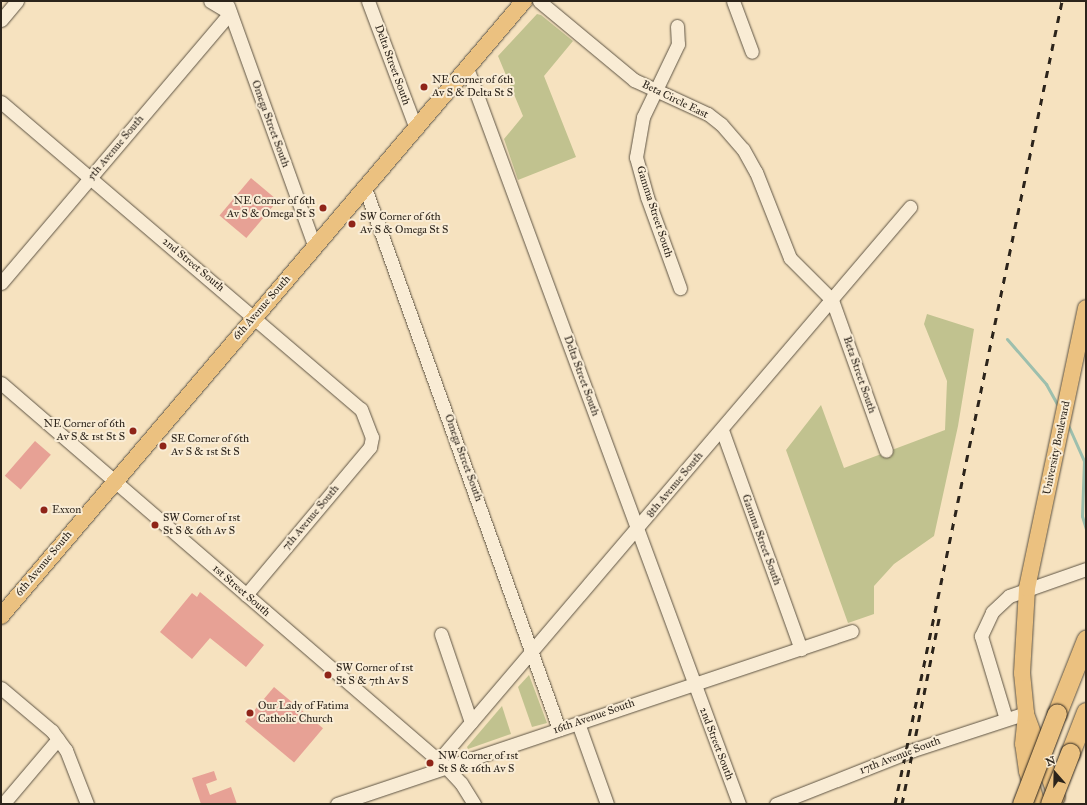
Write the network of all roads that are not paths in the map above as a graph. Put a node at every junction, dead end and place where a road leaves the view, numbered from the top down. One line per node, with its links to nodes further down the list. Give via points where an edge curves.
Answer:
1 (17, 1): 8 (street)
2 (210, 1): 7 (street)
3 (368, 1): 14 (street, Delta Street South)
4 (539, 1): 12 (street, Beta Circle East, via 622,71)
5 (733, 1): 10 (street)
6 (521, 2): 11 (main road, 6th Avenue South)
7 (228, 7): 15 (street, 5th Avenue South); 18 (street, Omega Street South)
8 (1, 20)
9 (677, 26): 12 (street, Gamma Street South, via 678,44)
10 (752, 52)
11 (467, 68): 14 (main road, 6th Avenue South); 29 (street, Delta Street South)
12 (655, 91): 20 (street, Gamma Street South, via 643,117 636,157 646,197); 21 (street, Beta Circle East, via 708,114 732,136 756,172 790,258)
13 (1, 102): 15 (street, 2nd Street South)
14 (416, 128): 16 (main road, 6th Avenue South)
15 (90, 178): 19 (street, 5th Avenue South); 23 (street, 2nd Street South)
16 (365, 188): 18 (main road, 6th Avenue South); 38 (street, Omega Street South)
17 (910, 207): 21 (street, 8th Avenue South)
18 (315, 246): 23 (main road, 6th Avenue South)
19 (1, 283)
20 (680, 288)
21 (832, 300): 25 (street, 8th Avenue South); 27 (street, Beta Street South)
22 (1086, 308): 31 (main road, University Boulevard)
23 (255, 317): 26 (street, 2nd Street South, via 361,409); 28 (main road, 6th Avenue South)
24 (3, 390): 28 (street, 1st Street South)
25 (722, 430): 29 (street, 8th Avenue South); 37 (street, Gamma Street South)
26 (372, 437): 32 (street, 7th Avenue South, via 370,447)
27 (886, 451)
28 (114, 480): 32 (street, 1st Street South); 33 (main road, 6th Avenue South)
29 (638, 530): 38 (street, 8th Avenue South); 39 (street, Delta Street South)
30 (1086, 569): 31 (street)
31 (1027, 588): 42 (main road, University Boulevard, via 1022,673); 43 (street, via 1009,596 992,612 981,636)
32 (246, 595): 48 (street, 1st Street South)
33 (1, 616)
34 (852, 632): 37 (street, 16th Avenue South)
35 (441, 634): 44 (street)
36 (1086, 640): 56 (highway, bridge)
37 (801, 649): 39 (street, 16th Avenue South)
38 (533, 652): 44 (street, 8th Avenue South); 46 (street, Omega Street South)
39 (693, 684): 45 (street, 16th Avenue South); 54 (street, 2nd Street South)
40 (1, 688): 47 (street)
41 (1086, 712): 58 (highway, bridge)
42 (1026, 713): 43 (street, 17th Avenue South); 57 (main road, via 1023,744 1027,770); 59 (main road)
43 (1006, 719): 55 (street, 17th Avenue South, via 913,750)
44 (471, 722): 48 (street, 8th Avenue South)
45 (578, 723): 46 (street, 16th Avenue South); 53 (street)
46 (559, 729): 48 (street, 16th Avenue South)
47 (58, 739): 49 (street); 50 (street, via 66,750)
48 (442, 764): 51 (street, 16th Avenue South); 52 (street, 1st Street South, via 461,783)
49 (3, 804)
50 (87, 804)
51 (337, 804)
52 (474, 804)
53 (607, 804)
54 (739, 804)
55 (776, 804)
56 (1022, 804)
57 (1037, 804)
58 (1050, 804)
59 (1060, 804)

